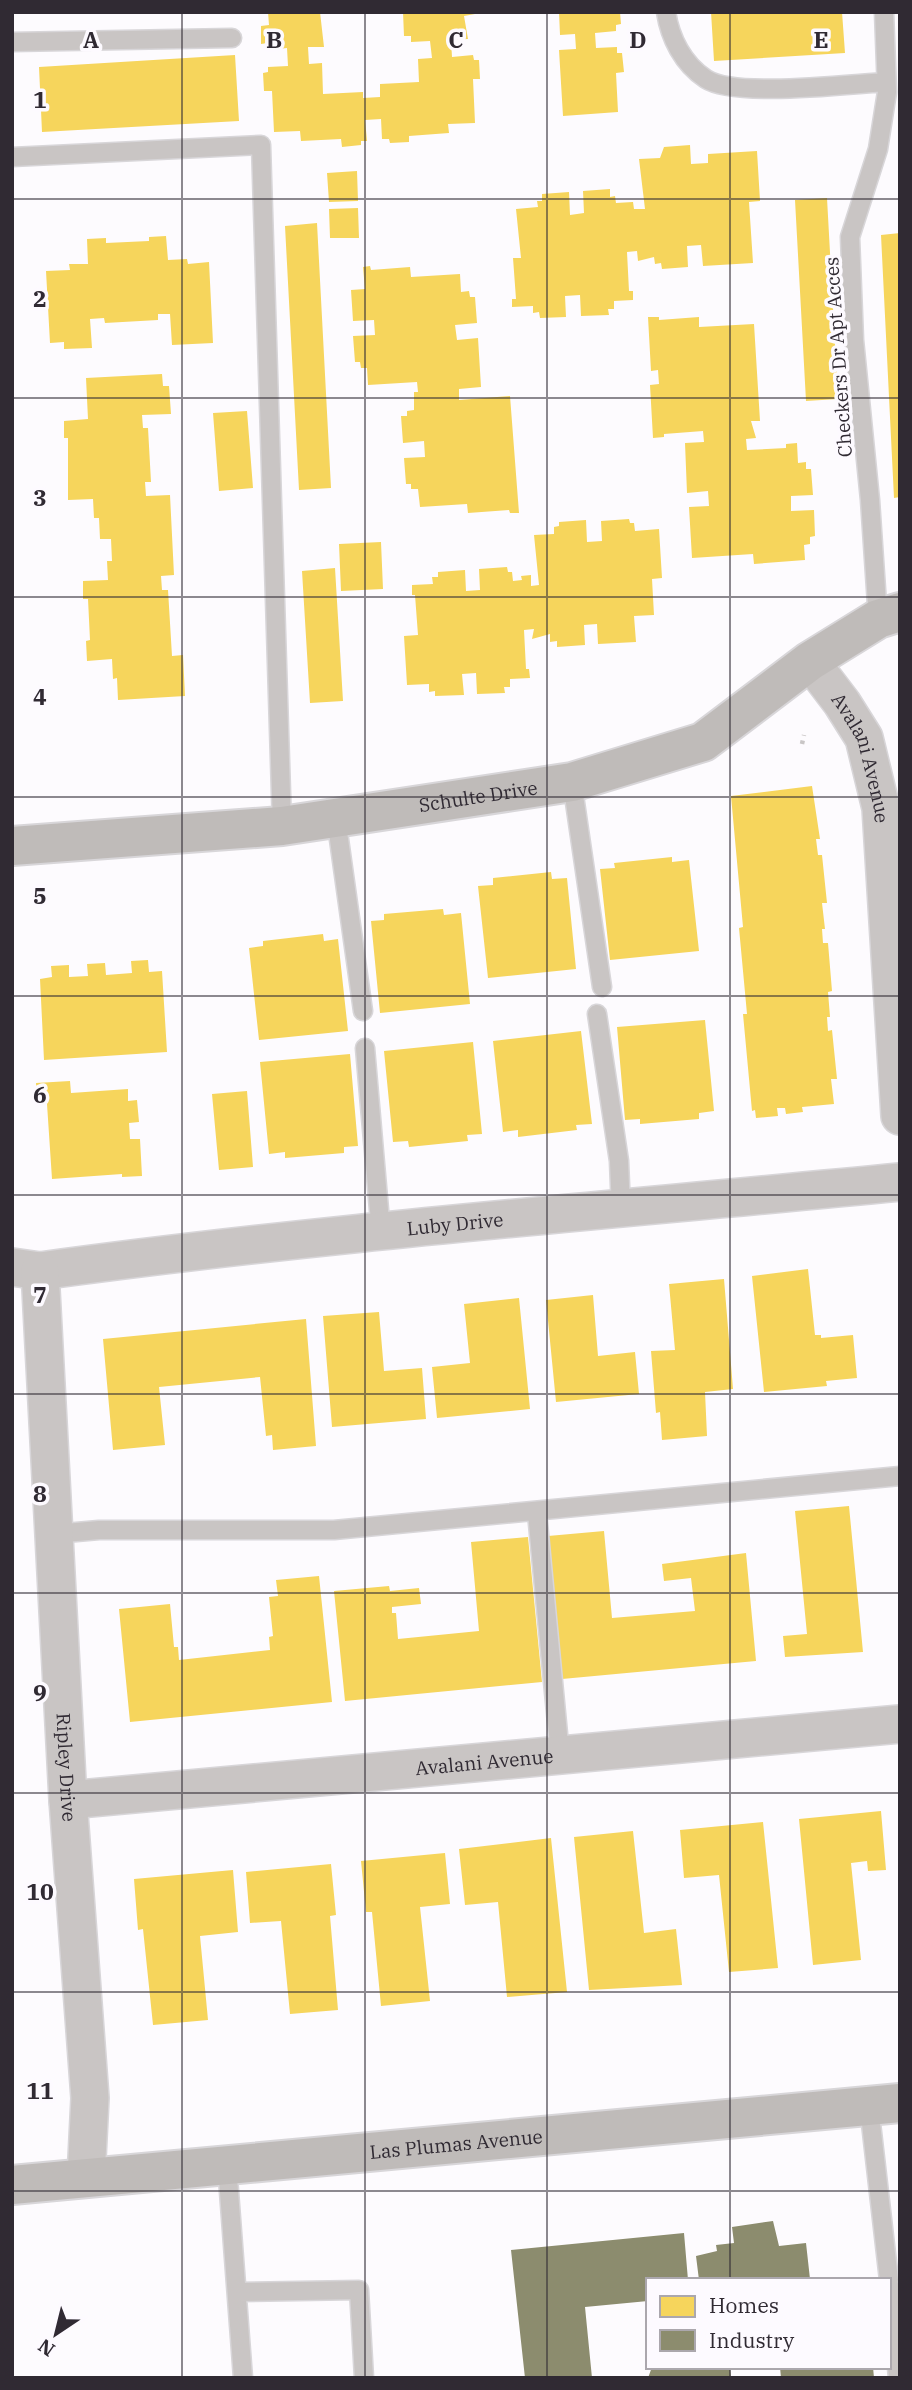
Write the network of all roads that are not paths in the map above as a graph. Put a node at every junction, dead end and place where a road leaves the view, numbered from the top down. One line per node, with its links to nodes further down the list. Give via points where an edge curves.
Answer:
1 (666, 12): 5 (lane, via 675,48 707,79 743,88)
2 (884, 12): 5 (lane, Checkers Dr Apt Acces)
3 (232, 38): 4 (lane)
4 (12, 42)
5 (887, 82): 7 (lane, Checkers Dr Apt Acces, via 878,149 850,237 854,341 870,500)
6 (12, 157): 11 (lane, via 261,145)
7 (889, 616): 8 (street, Schulte Drive)
8 (810, 661): 9 (street, Schulte Drive, via 703,742); 17 (street, Avalani Avenue, via 864,738 881,808)
9 (572, 782): 10 (street, Schulte Drive); 13 (lane)
10 (336, 818): 11 (street, Schulte Drive); 14 (lane)
11 (282, 826): 12 (street, Schulte Drive)
12 (12, 846)
13 (602, 986)
14 (363, 1012)
15 (597, 1014): 19 (lane, via 619,1161)
16 (365, 1048): 20 (lane)
17 (900, 1116)
18 (900, 1182): 19 (street, Luby Drive)
19 (621, 1210): 20 (street, Luby Drive)
20 (380, 1233): 21 (street, Luby Drive, via 227,1245)
21 (26, 1269): 24 (street, Ripley Drive)
22 (900, 1476): 23 (lane)
23 (537, 1513): 24 (lane, via 334,1530); 26 (lane)
24 (54, 1534): 27 (street, Ripley Drive)
25 (900, 1724): 26 (street, Avalani Avenue)
26 (560, 1755): 27 (street, Avalani Avenue)
27 (68, 1800): 30 (street, Ripley Drive, via 90,2098)
28 (884, 2105): 29 (street, Las Plumas Avenue); 32 (lane)
29 (227, 2165): 30 (street, Las Plumas Avenue); 33 (lane)
30 (86, 2178): 31 (street, Las Plumas Avenue)
31 (12, 2185)
32 (889, 2278)
33 (237, 2292): 35 (lane); 36 (lane, via 359,2290)
34 (891, 2303): 37 (lane)
35 (243, 2378)
36 (363, 2378)
37 (898, 2378)

